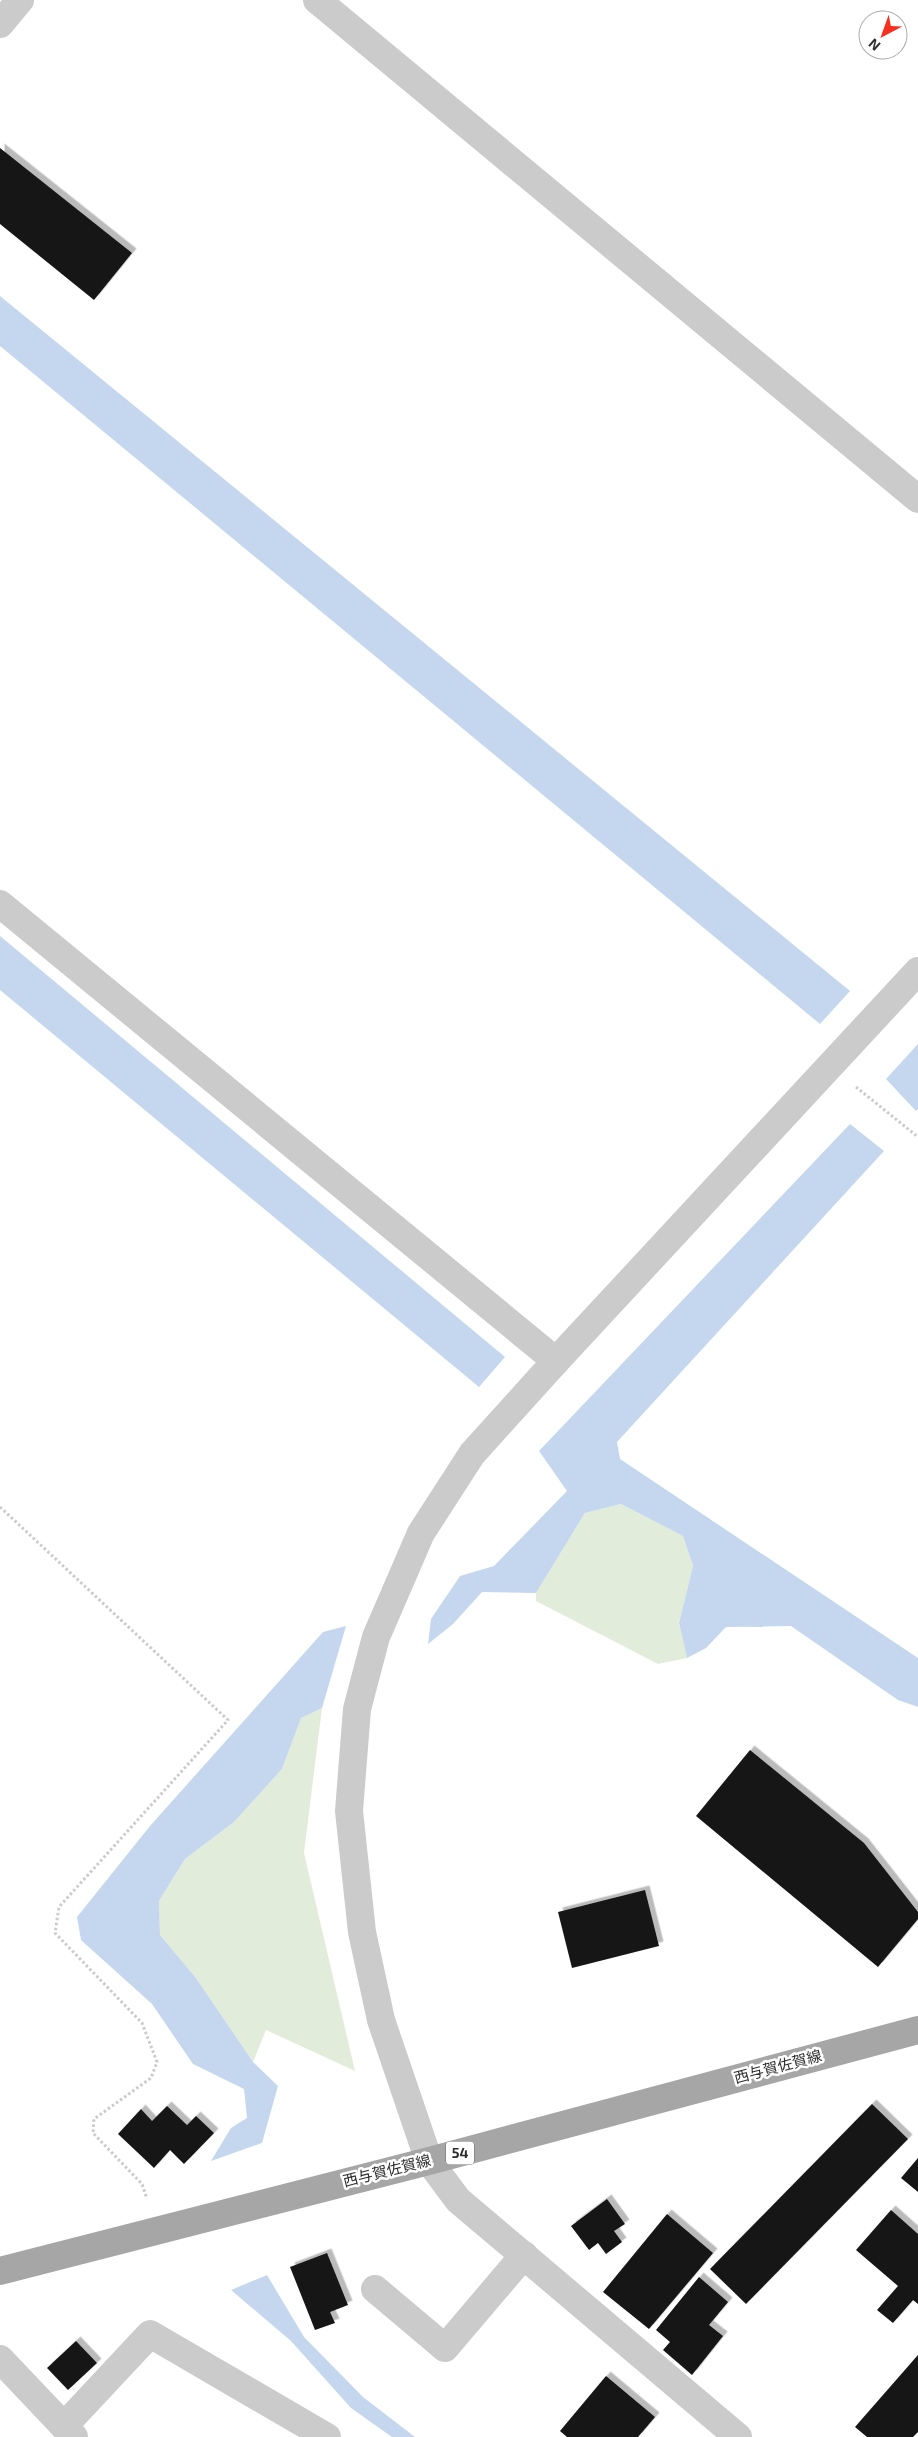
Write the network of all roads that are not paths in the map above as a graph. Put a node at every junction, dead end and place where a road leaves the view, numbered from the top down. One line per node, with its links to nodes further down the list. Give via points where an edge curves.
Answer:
1 (20, 0): 3 (street)
2 (316, 0): 4 (street)
3 (0, 24)
4 (918, 499)
5 (0, 904): 7 (street)
6 (918, 971): 7 (street)
7 (556, 1361): 9 (street, via 472,1454 421,1533 376,1637 357,1708 348,1811 362,1932 381,2020)
8 (918, 2030): 9 (main road, 西与賀佐賀線 / 54)
9 (429, 2161): 10 (street, via 458,2200); 11 (main road, 西与賀佐賀線 / 54)
10 (524, 2255): 12 (street, via 445,2348); 16 (street)
11 (0, 2271)
12 (375, 2289)
13 (0, 2359): 14 (street)
14 (69, 2432): 15 (street, via 150,2334)
15 (327, 2437)
16 (738, 2437)

